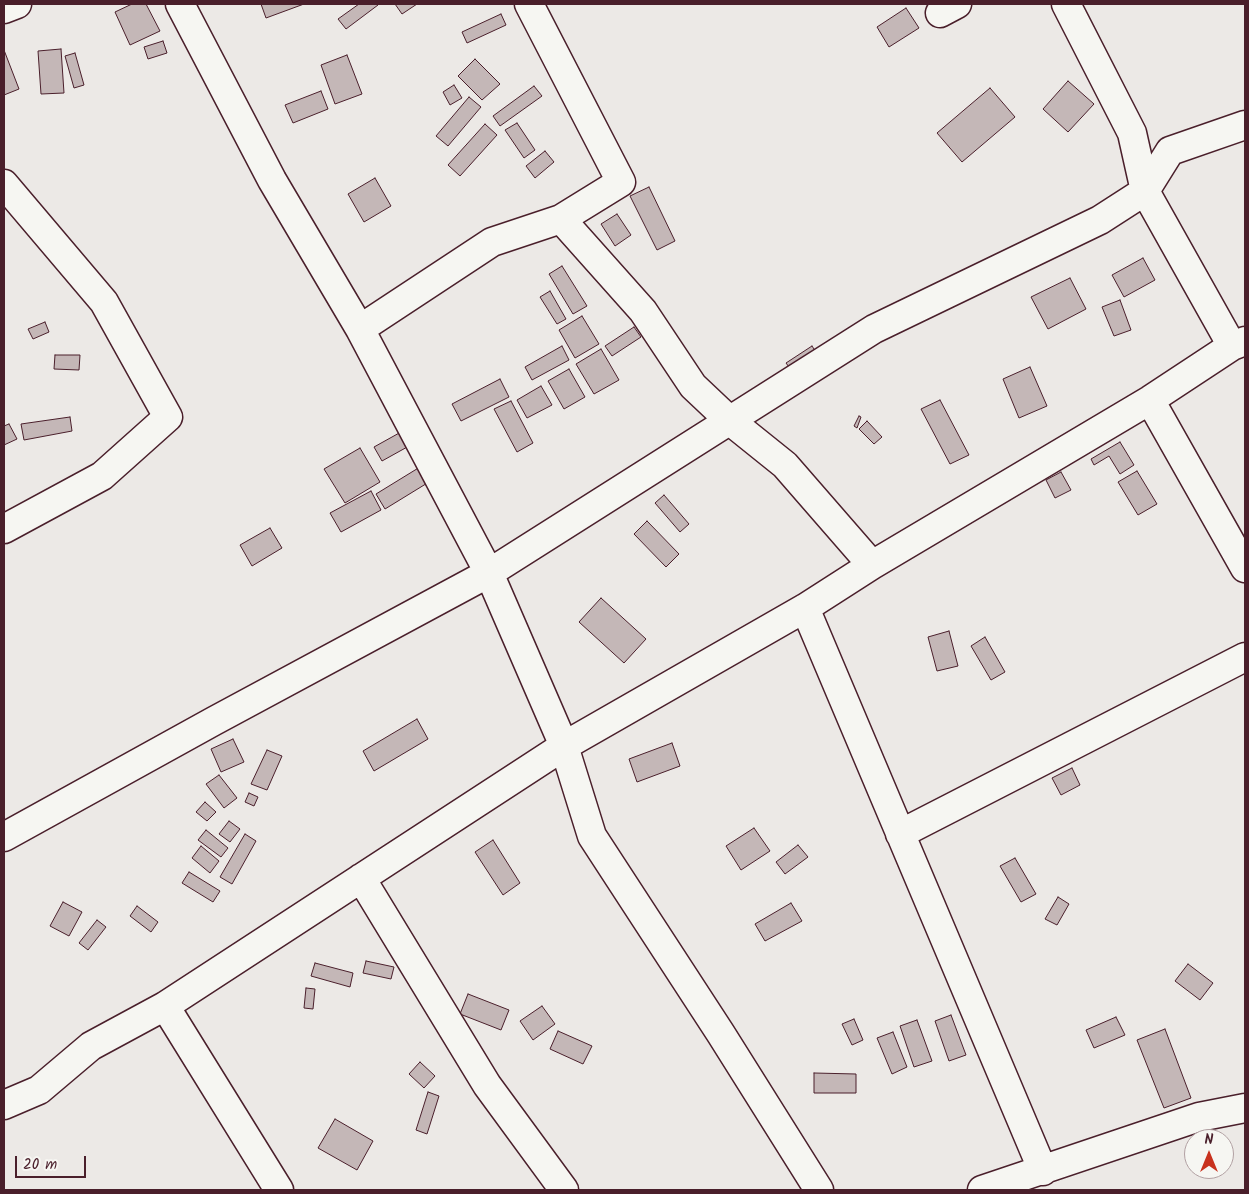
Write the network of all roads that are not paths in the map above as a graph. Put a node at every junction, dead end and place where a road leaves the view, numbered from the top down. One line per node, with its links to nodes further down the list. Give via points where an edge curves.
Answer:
1 (17, 4): 5 (street)
2 (180, 4): 10 (street, via 272,180)
3 (529, 4): 9 (street, via 621,182)
4 (1066, 4): 8 (street, via 1132,133)
5 (4, 9)
6 (1245, 125): 8 (street, via 1170,151)
7 (4, 184): 14 (street, via 104,302 168,416 102,476)
8 (1145, 191): 11 (street); 13 (street, via 1100,220 874,329)
9 (561, 219): 10 (street, via 492,242); 13 (street, via 643,311 693,386)
10 (360, 329): 17 (street)
11 (1239, 343): 12 (street)
12 (1150, 400): 15 (street); 16 (street)
13 (729, 420): 15 (street, via 785,465); 17 (street)
14 (4, 529)
15 (872, 565): 18 (street)
16 (1245, 568)
17 (489, 573): 20 (street); 22 (street)
18 (805, 608): 20 (street); 21 (street)
19 (1245, 657): 21 (street)
20 (564, 746): 23 (street); 30 (street, via 592,836)
21 (900, 834): 27 (street)
22 (4, 837)
23 (361, 878): 24 (street); 29 (street, via 487,1085)
24 (165, 1006): 25 (street, via 91,1046 39,1090); 28 (street)
25 (4, 1105)
26 (1245, 1108): 27 (street, via 1199,1117)
27 (1043, 1171): 31 (street)
28 (279, 1190)
29 (564, 1190)
30 (819, 1190)
31 (982, 1190)

